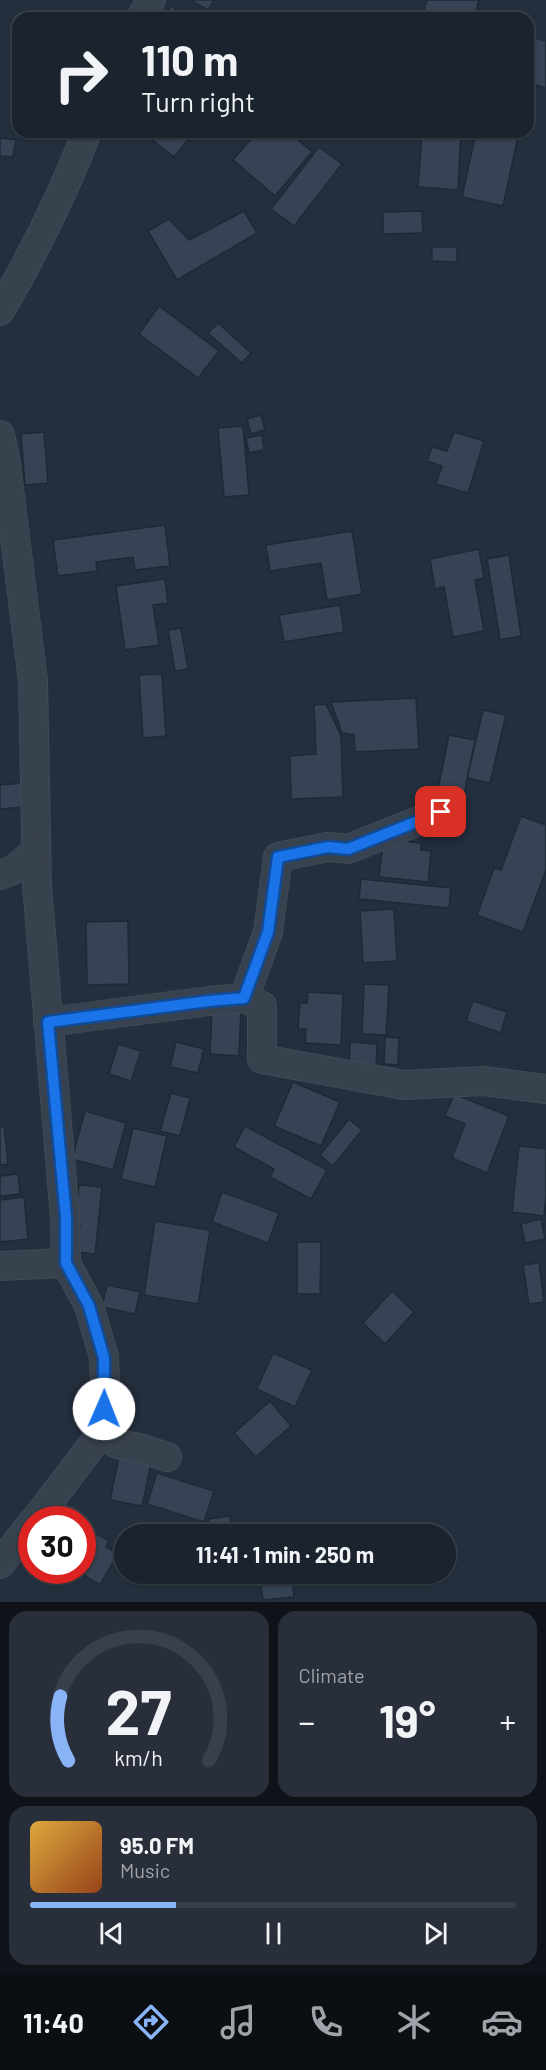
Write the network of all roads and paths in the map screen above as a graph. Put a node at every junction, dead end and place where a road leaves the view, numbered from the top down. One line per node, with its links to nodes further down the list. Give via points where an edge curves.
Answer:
1 (85, 138): 2 (street, via 66,187)
2 (0, 311)
3 (0, 435): 5 (street, via 33,681)
4 (441, 812): 7 (street, via 348,849 328,847 278,857 268,932)
5 (36, 851): 6 (street, via 13,870); 8 (street)
6 (0, 874)
7 (244, 998): 8 (street); 9 (street, via 262,1006 262,1059 404,1085 484,1081)
8 (48, 1022): 10 (street, via 66,1218)
9 (546, 1089)
10 (66, 1263): 11 (street); 12 (street, via 89,1306 104,1358)
11 (0, 1266)
12 (103, 1431): 13 (street, via 117,1444); 14 (street)
13 (166, 1457)
14 (46, 1506)
15 (18, 1542): 16 (street)
16 (0, 1564)

